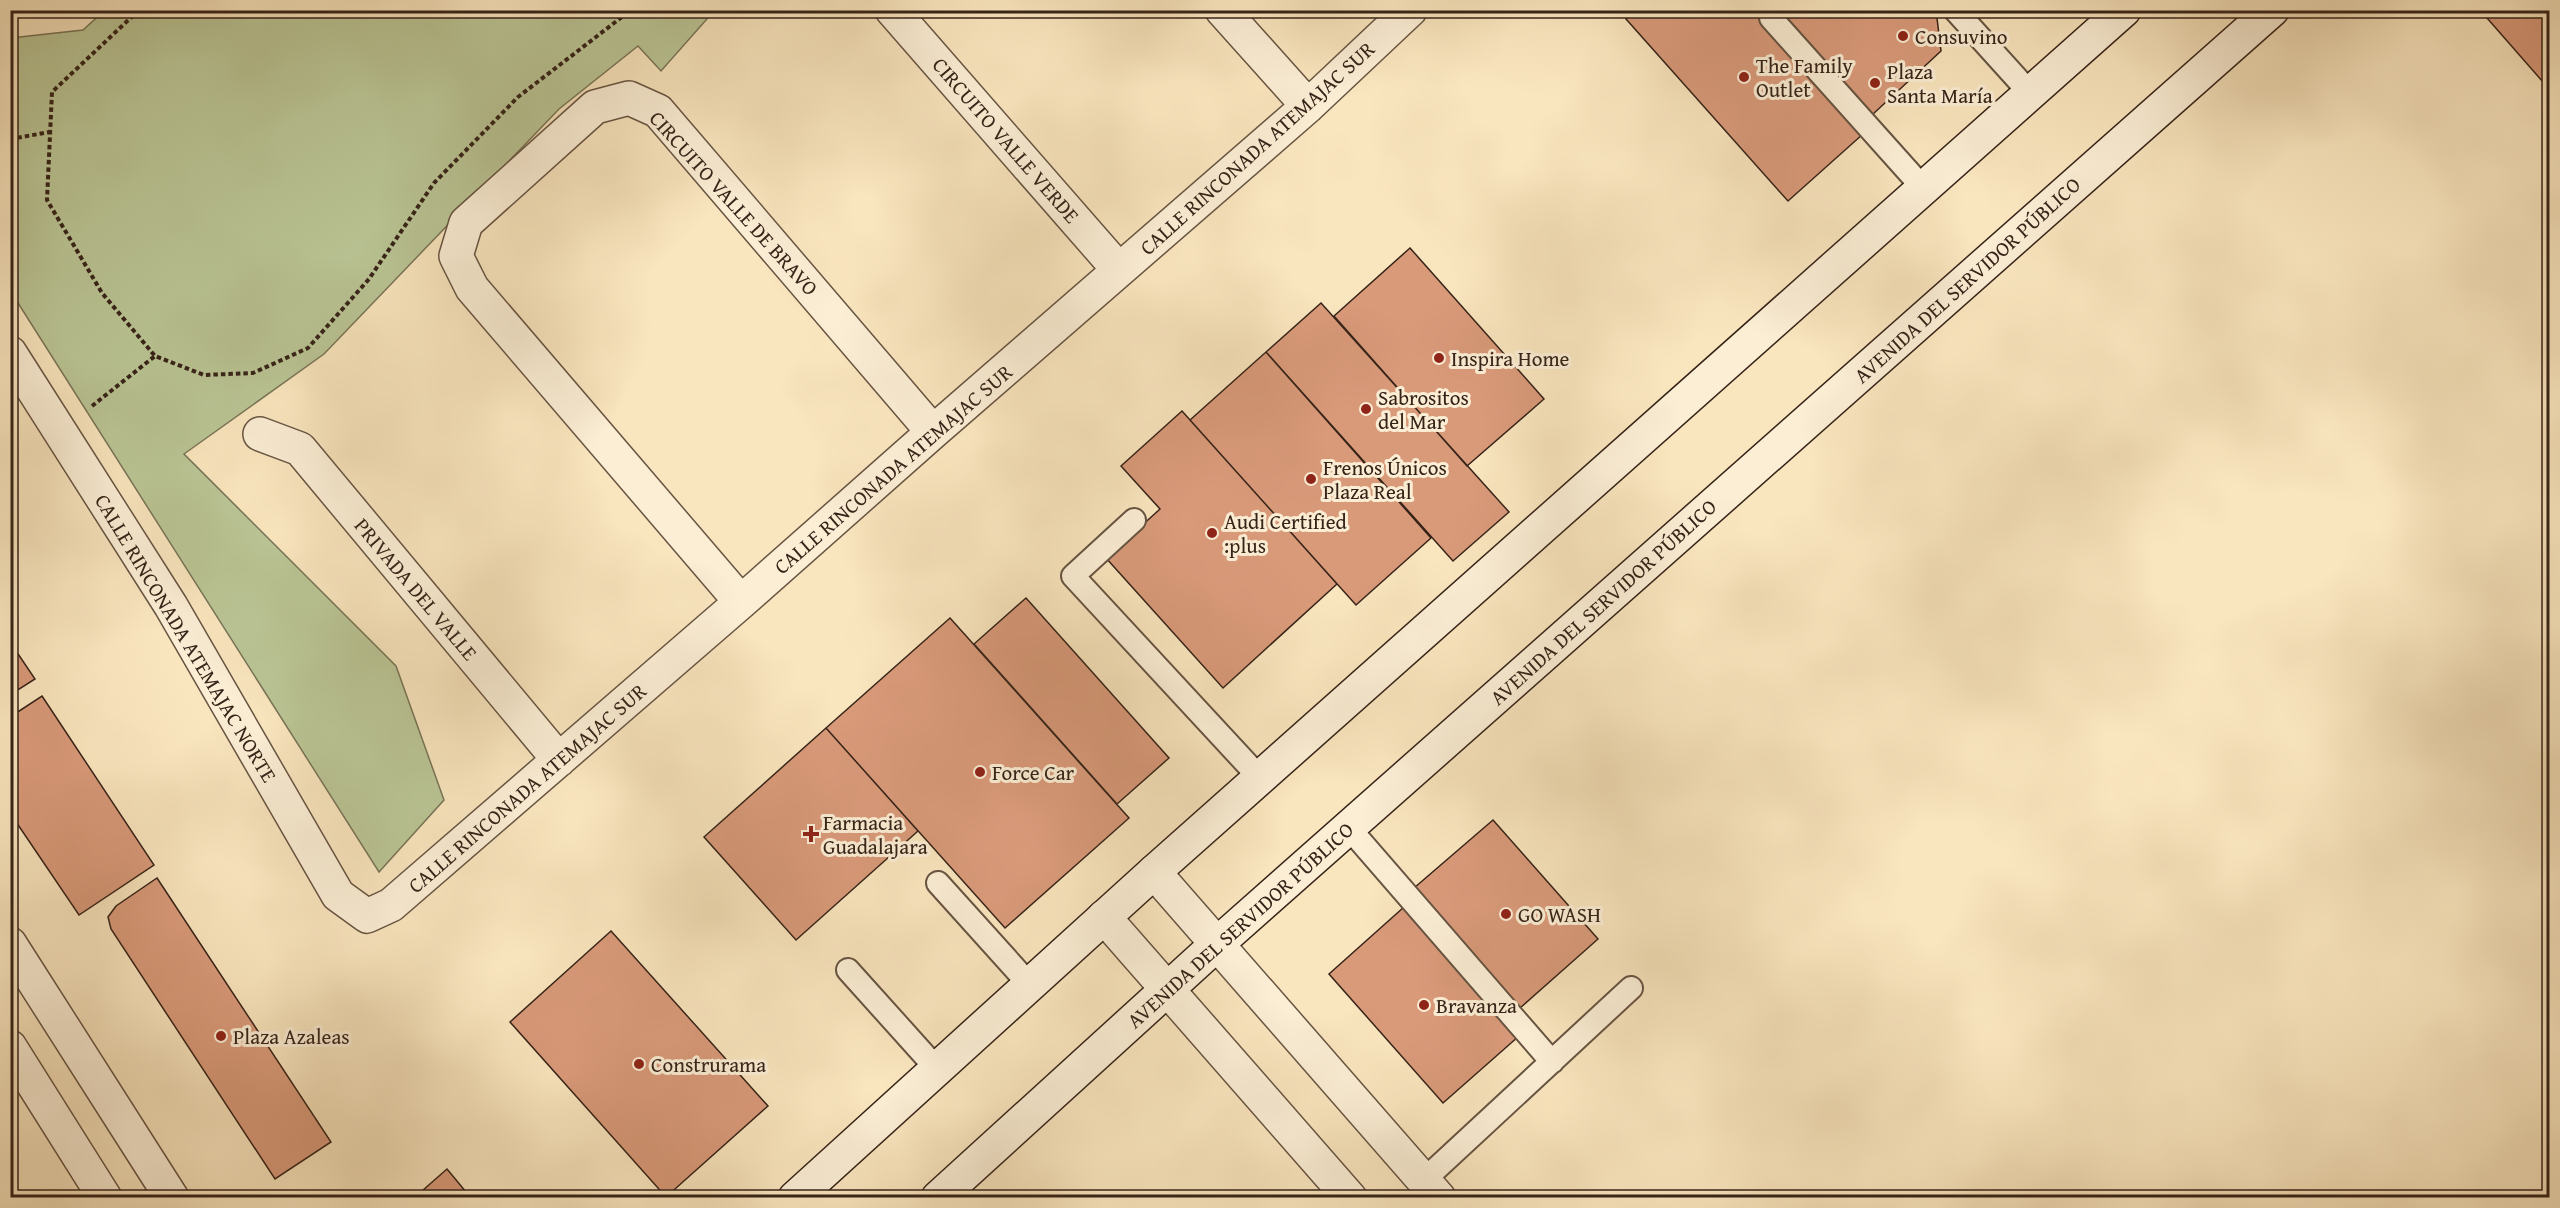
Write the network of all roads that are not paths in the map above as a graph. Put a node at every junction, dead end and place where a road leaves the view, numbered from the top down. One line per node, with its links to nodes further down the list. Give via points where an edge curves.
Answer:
1 (892, 10): 11 (street, CIRCUITO VALLE VERDE)
2 (1222, 10): 9 (street)
3 (1410, 10): 9 (street, CALLE RINCONADA ATEMAJAC SUR)
4 (1955, 10): 8 (lane)
5 (2124, 10): 8 (street)
6 (2272, 10): 19 (street, AVENIDA DEL SERVIDOR PÚBLICO)
7 (1771, 18): 10 (lane)
8 (2030, 93): 10 (street)
9 (1308, 106): 11 (street, CALLE RINCONADA ATEMAJAC SUR)
10 (1924, 189): 18 (street)
11 (1119, 270): 13 (street, CALLE RINCONADA ATEMAJAC SUR)
12 (10, 353): 22 (street, CALLE RINCONADA ATEMAJAC NORTE, via 171,606 338,895)
13 (933, 432): 16 (street, CALLE RINCONADA ATEMAJAC SUR); 16 (street, CIRCUITO VALLE DE BRAVO, via 658,111 629,98 595,106 466,223 456,256 472,288)
14 (260, 434): 17 (street, PRIVADA DEL VALLE, via 300,449)
15 (1134, 520): 18 (lane, via 1073,576)
16 (741, 602): 17 (street, CALLE RINCONADA ATEMAJAC SUR)
17 (559, 760): 22 (street, CALLE RINCONADA ATEMAJAC SUR, via 391,905)
18 (1260, 778): 20 (street)
19 (1349, 828): 25 (street, AVENIDA DEL SERVIDOR PÚBLICO); 31 (lane)
20 (1154, 872): 23 (street); 25 (street)
21 (938, 883): 27 (lane)
22 (367, 916)
23 (1104, 917): 27 (street); 29 (street)
24 (10, 944): 35 (street)
25 (1217, 944): 29 (street, AVENIDA DEL SERVIDOR PÚBLICO); 33 (street)
26 (848, 970): 32 (lane)
27 (1029, 984): 32 (street)
28 (1631, 988): 31 (lane)
29 (1168, 989): 37 (street, AVENIDA DEL SERVIDOR PÚBLICO); 38 (street)
30 (10, 1047): 34 (street)
31 (1552, 1062): 33 (lane)
32 (936, 1069): 36 (street)
33 (1431, 1189)
34 (105, 1197)
35 (172, 1197)
36 (795, 1197)
37 (938, 1197)
38 (1350, 1197)

